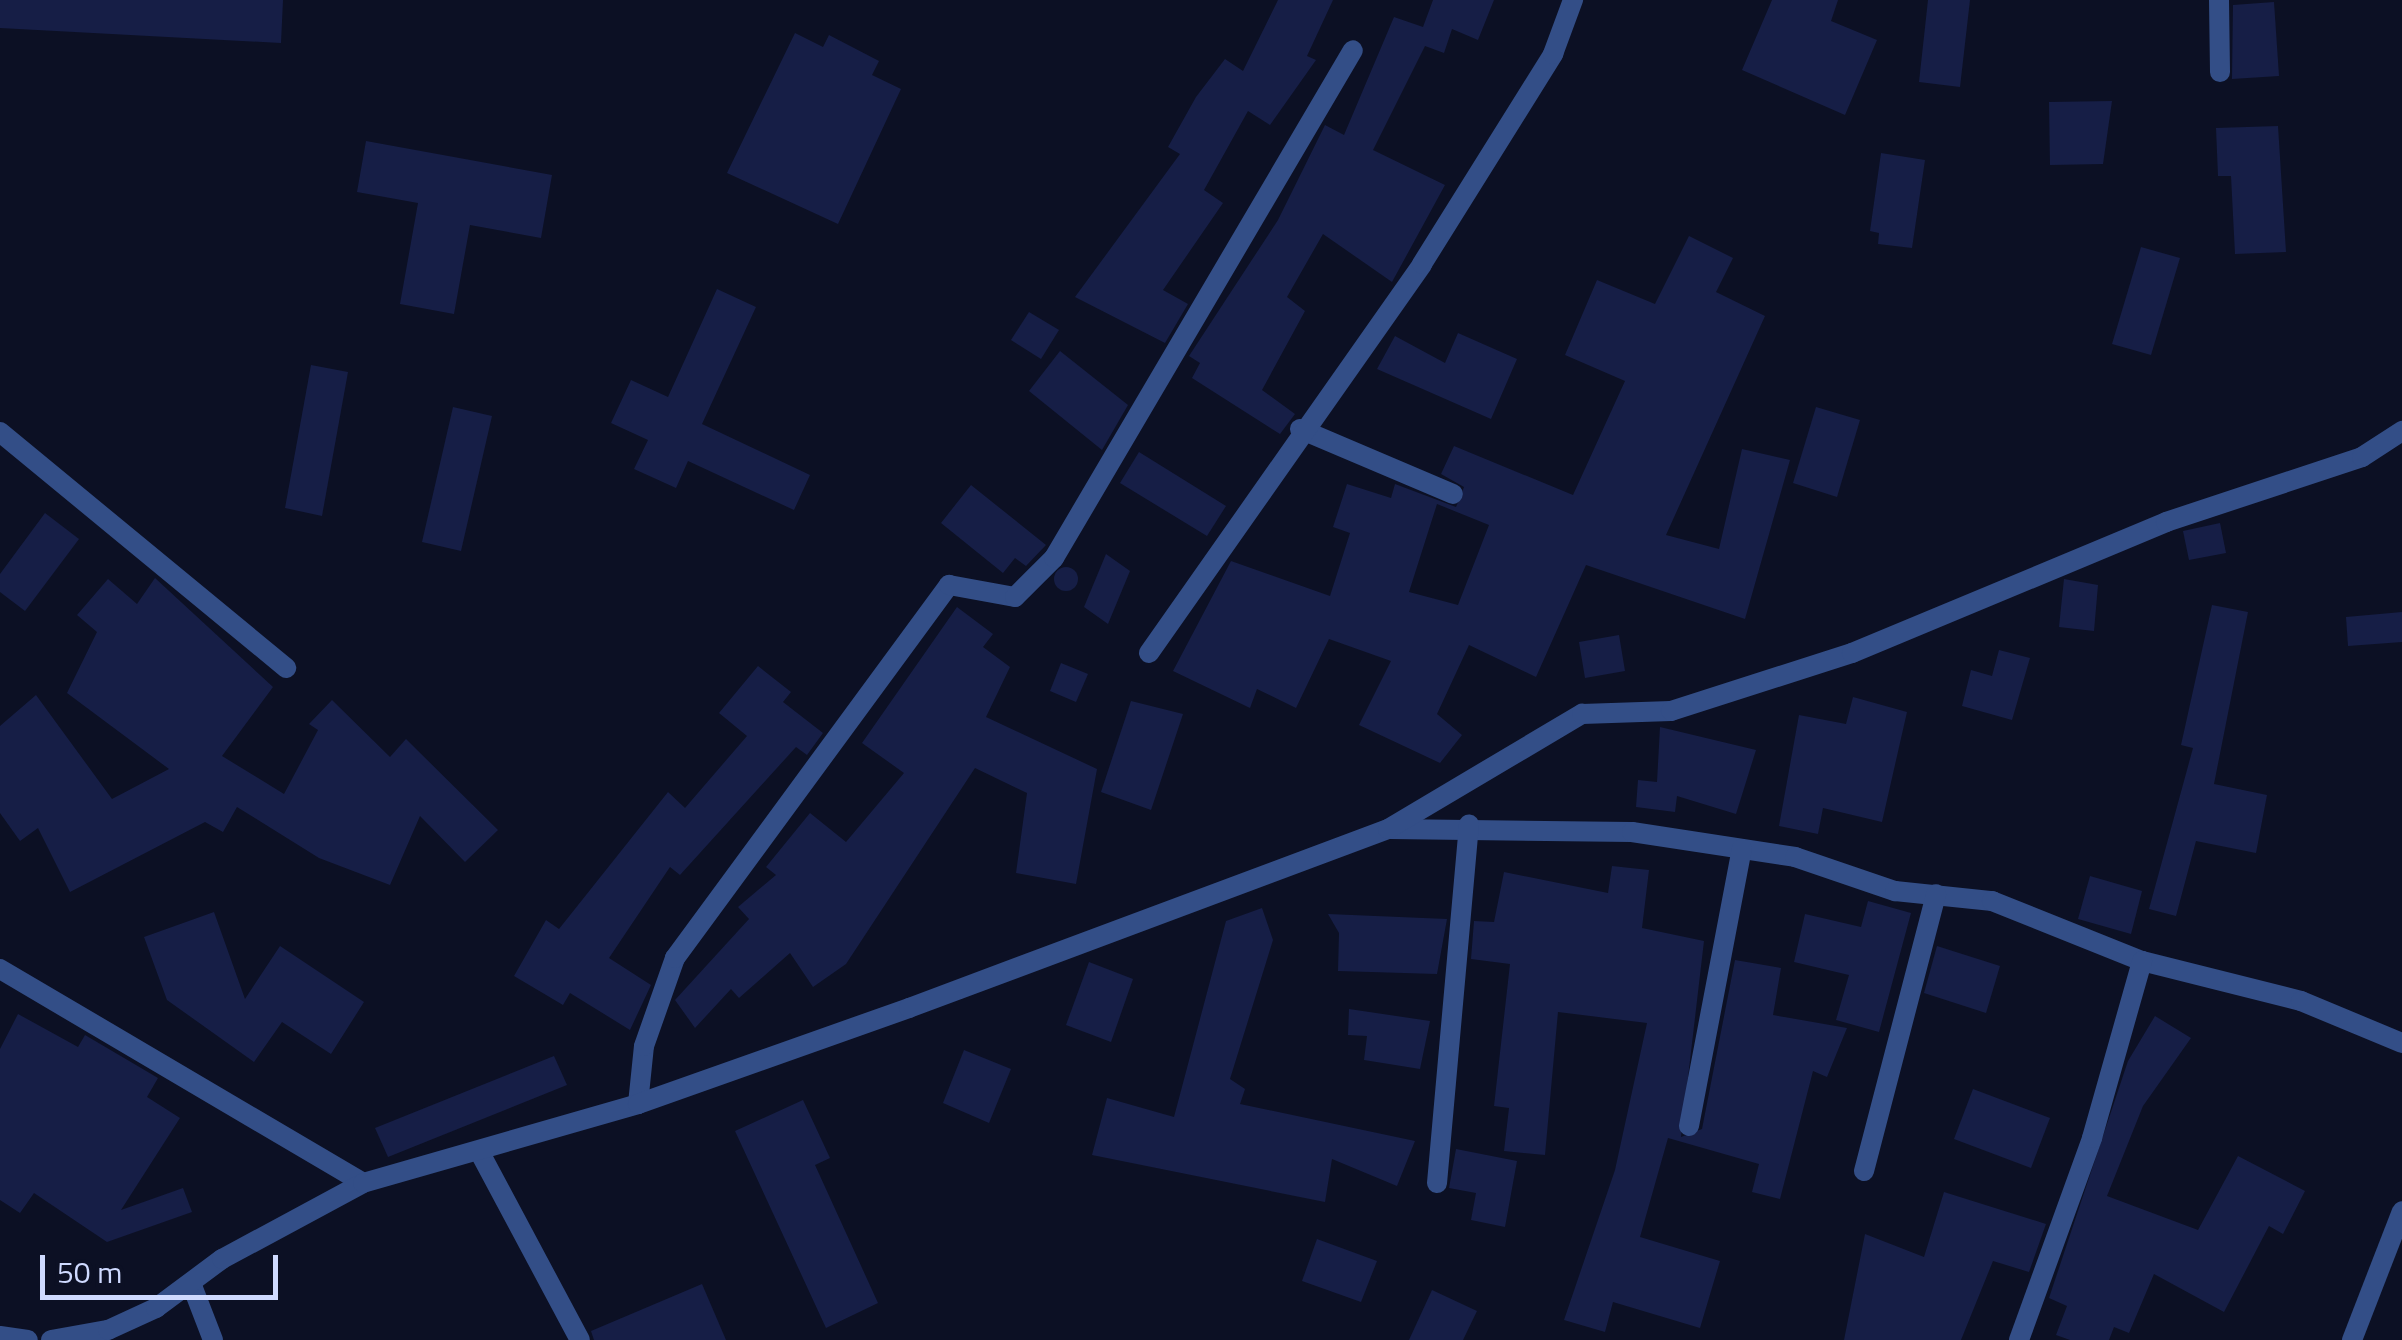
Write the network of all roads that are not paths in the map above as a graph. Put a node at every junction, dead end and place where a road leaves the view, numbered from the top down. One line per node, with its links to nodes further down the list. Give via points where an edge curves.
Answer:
1 (1574, 0): 5 (street, via 1552,54 1422,264)
2 (2219, 0): 4 (street)
3 (1353, 50): 18 (street, via 1054,558 1015,597 949,585 675,958 644,1046)
4 (2220, 72)
5 (1300, 430): 8 (street); 9 (street)
6 (2402, 431): 12 (street, via 2362,456 2166,522 1852,652 1671,711 1582,714)
7 (0, 432): 10 (street)
8 (1453, 494)
9 (1149, 653)
10 (286, 668)
11 (1469, 824): 12 (street); 13 (street); 23 (street)
12 (1388, 829): 18 (street)
13 (1742, 849): 14 (street); 19 (street)
14 (1936, 894): 15 (street, via 1992,901); 21 (street)
15 (2142, 961): 17 (street, via 2300,1001); 31 (street, via 2092,1138)
16 (0, 969): 22 (street)
17 (2402, 1043)
18 (638, 1104): 20 (street)
19 (1688, 1126)
20 (479, 1151): 22 (street); 30 (street)
21 (1864, 1171)
22 (363, 1183): 25 (street)
23 (1437, 1183)
24 (2402, 1212): 32 (street)
25 (190, 1282): 28 (street, via 108,1330); 29 (street)
26 (0, 1336): 27 (street)
27 (28, 1340)
28 (51, 1340)
29 (214, 1340)
30 (580, 1340)
31 (2019, 1340)
32 (2352, 1340)

